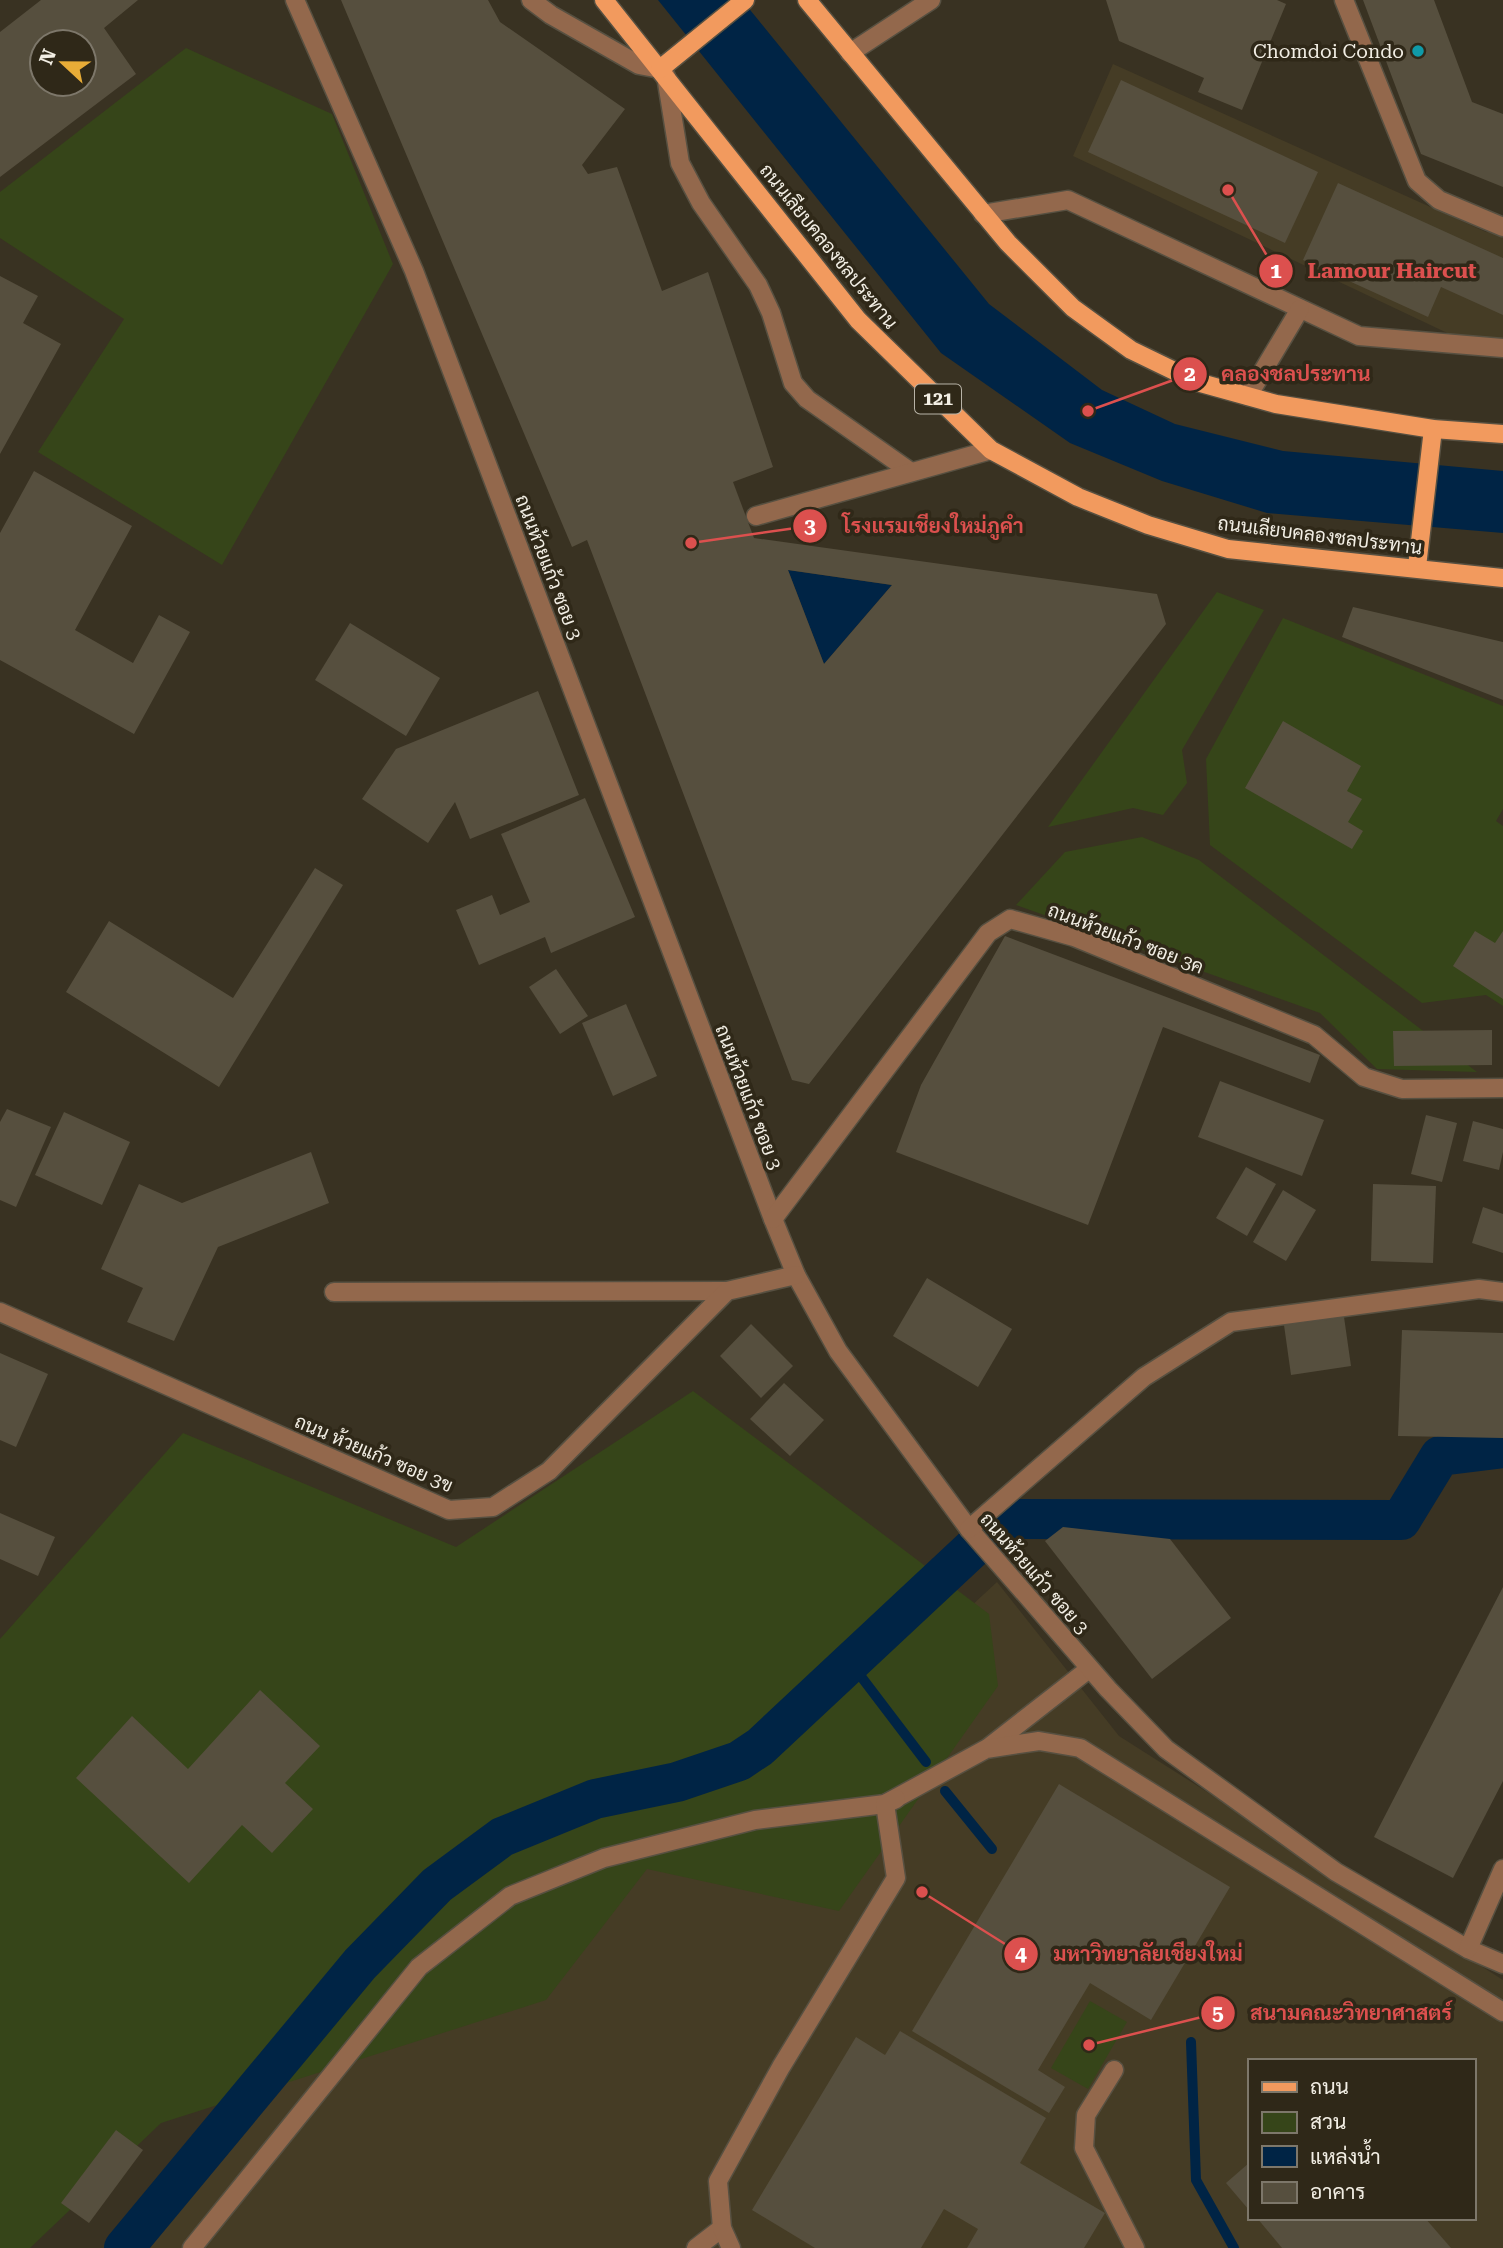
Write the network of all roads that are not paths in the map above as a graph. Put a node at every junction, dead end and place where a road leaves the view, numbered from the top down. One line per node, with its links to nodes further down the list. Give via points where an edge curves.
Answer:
1 (295, 0): 23 (street, ถนนห้วยแก้ว ซอย 3, via 414,271)
2 (531, 0): 9 (street, via 639,65)
3 (604, 0): 9 (main road, ถนนเลียบคลองชลประทาน / 121)
4 (745, 0): 9 (main road)
5 (807, 0): 8 (main road)
6 (931, 0): 8 (street)
7 (1344, 0): 11 (street, via 1416,181 1440,200)
8 (850, 53): 10 (main road)
9 (663, 72): 17 (main road, ถนนเลียบคลองชลประทาน / 121, via 858,320); 18 (street, via 680,163 701,203 758,285 793,383 807,399)
10 (983, 214): 12 (street, via 1068,200); 14 (main road, via 1073,308 1131,350 1197,382)
11 (1503, 226)
12 (1300, 309): 13 (street, via 1359,336); 14 (street)
13 (1503, 348)
14 (1248, 396): 15 (main road)
15 (1433, 429): 16 (main road); 20 (main road)
16 (1503, 434)
17 (990, 450): 18 (street); 20 (main road, ถนนเลียบคลองชลประทาน / 121, via 1078,497 1148,525 1228,549)
18 (911, 472): 19 (street)
19 (756, 516)
20 (1417, 567): 21 (main road, ถนนเลียบคลองชลประทาน / 121)
21 (1503, 578)
22 (1503, 1088): 23 (street, ถนนห้วยแก้ว ซอย 3ค, via 1402,1089 1364,1076 1314,1035 1074,937 1010,919 988,933)
23 (773, 1219): 24 (street, ถนนห้วยแก้ว ซอย 3)
24 (796, 1275): 25 (street); 29 (street, ถนนห้วยแก้ว ซอย 3, via 838,1351)
25 (727, 1291): 26 (street); 28 (street, ถนน ห้วยแก้ว ซอย 3ข, via 549,1471 493,1507 449,1510)
26 (334, 1292)
27 (1503, 1292): 29 (street, via 1479,1289 1231,1322 1144,1377)
28 (0, 1312)
29 (969, 1529): 30 (street, ถนนห้วยแก้ว ซอย 3)
30 (1089, 1669): 31 (street); 34 (street, ถนนห้วยแก้ว ซอย 3, via 1166,1749 1336,1872)
31 (986, 1749): 32 (street); 36 (street, via 1039,1741 1080,1748)
32 (886, 1804): 38 (street, via 896,1878 718,2181); 39 (street, via 742,1824 604,1858 510,1896 419,1967)
33 (1503, 1869): 34 (street)
34 (1468, 1949): 35 (street, ถนนห้วยแก้ว ซอย 3)
35 (1503, 1965)
36 (1503, 2011)
37 (1114, 2070): 42 (street, via 1086,2115 1084,2148)
38 (722, 2228): 40 (street); 41 (street)
39 (192, 2248)
40 (696, 2248)
41 (731, 2248)
42 (1135, 2248)

